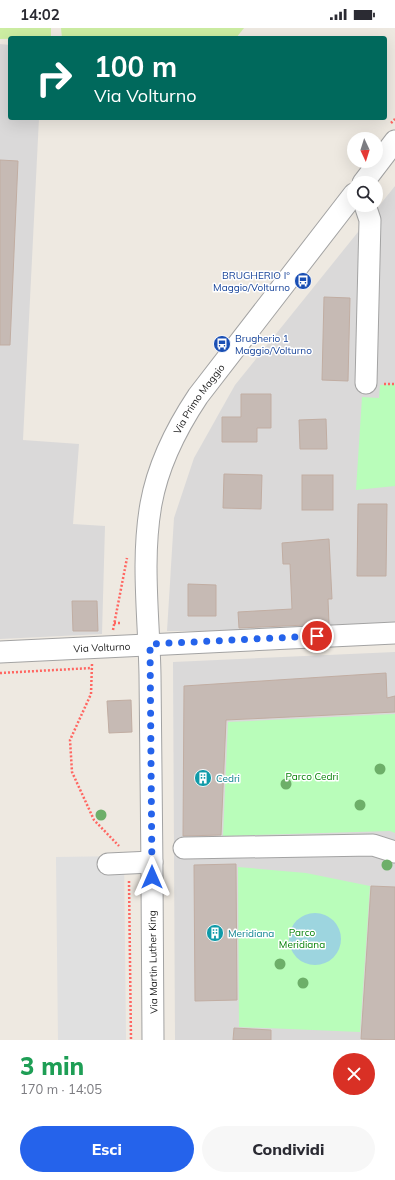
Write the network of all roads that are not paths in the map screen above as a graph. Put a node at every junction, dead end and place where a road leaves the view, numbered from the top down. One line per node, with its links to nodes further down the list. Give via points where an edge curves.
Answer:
1 (395, 141): 2 (street)
2 (368, 176)
3 (347, 203): 7 (street, Via Primo Maggio, via 198,396 182,420 169,448 158,474 148,529)
4 (367, 212): 5 (street, via 370,220)
5 (366, 383)
6 (395, 633): 7 (street, Via Volturno)
7 (150, 644): 8 (street, Via Volturno); 11 (street, Via Martin Luther King)
8 (0, 652)
9 (184, 848): 10 (street, via 373,845)
10 (395, 852)
11 (152, 862): 12 (street); 13 (street, Via Martin Luther King)
12 (108, 864)
13 (154, 1040)

